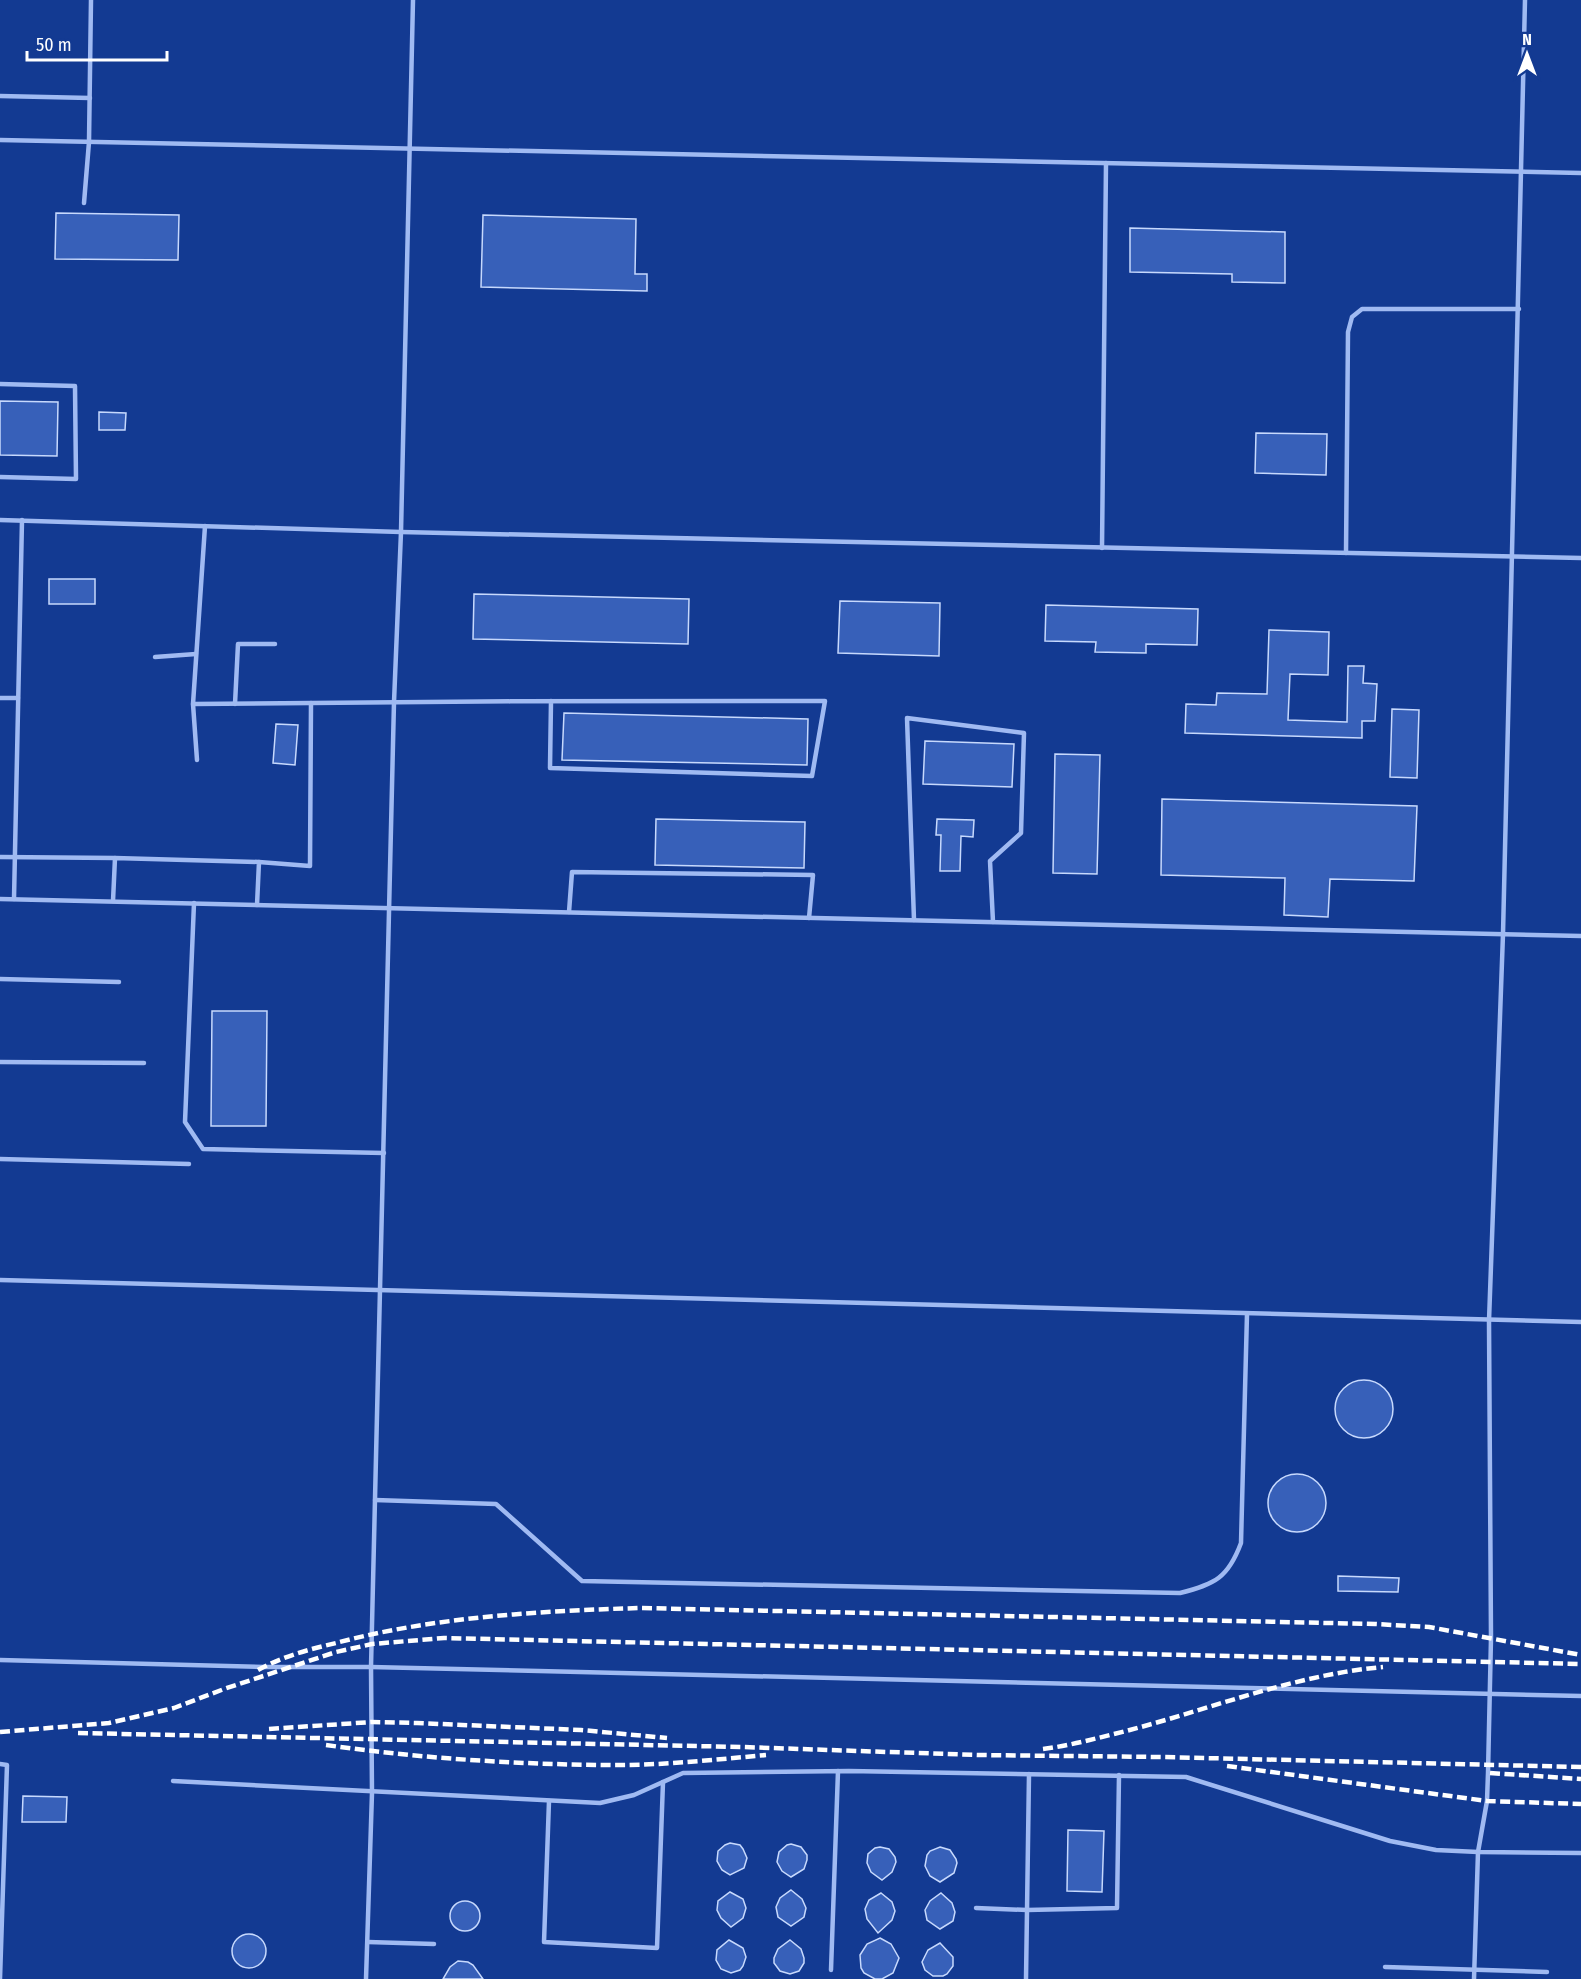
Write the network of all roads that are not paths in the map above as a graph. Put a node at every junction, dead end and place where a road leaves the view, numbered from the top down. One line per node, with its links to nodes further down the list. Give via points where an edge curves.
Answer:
1 (91, 0): 5 (lane)
2 (413, 0): 8 (lane)
3 (1525, 0): 10 (lane)
4 (0, 96): 5 (lane)
5 (90, 98): 7 (lane)
6 (0, 140): 7 (lane)
7 (89, 142): 8 (lane); 12 (lane)
8 (411, 149): 9 (lane); 19 (lane)
9 (1106, 163): 10 (lane); 20 (lane)
10 (1522, 172): 11 (lane); 13 (lane)
11 (1581, 173)
12 (84, 203)
13 (1519, 309): 21 (lane, via 1362,309 1352,317 1348,332); 22 (lane)
14 (0, 384): 15 (lane, via 75,386 76,479)
15 (0, 477)
16 (0, 520): 17 (lane)
17 (22, 520): 18 (lane); 28 (lane)
18 (205, 526): 19 (lane); 25 (lane)
19 (401, 532): 20 (lane); 30 (lane)
20 (1102, 548): 21 (lane)
21 (1346, 553): 22 (lane)
22 (1513, 557): 23 (lane); 49 (lane)
23 (1581, 558)
24 (275, 644): 33 (lane, via 238,644)
25 (196, 654): 26 (lane); 32 (lane)
26 (155, 657)
27 (0, 698): 28 (lane)
28 (18, 698): 36 (lane)
29 (551, 701): 29 (lane, via 562,701 825,701 812,776 550,768); 30 (lane)
30 (394, 702): 31 (lane); 44 (lane)
31 (311, 703): 33 (lane); 38 (lane, via 310,866)
32 (193, 704): 33 (lane); 34 (lane)
33 (235, 704)
34 (197, 760)
35 (0, 856): 36 (lane)
36 (15, 857): 37 (lane); 40 (lane)
37 (115, 858): 38 (lane); 41 (lane)
38 (259, 862): 43 (lane)
39 (0, 899): 40 (lane)
40 (14, 899): 41 (lane)
41 (113, 902): 42 (lane)
42 (194, 903): 43 (lane); 55 (lane, via 185,1122 203,1149)
43 (257, 905): 44 (lane)
44 (389, 908): 45 (lane); 55 (lane)
45 (569, 912): 46 (lane); 46 (lane, via 572,872 813,875)
46 (809, 918): 47 (lane)
47 (914, 920): 48 (lane); 48 (lane, via 907,718 1024,733 1021,832 990,861)
48 (993, 922): 49 (lane)
49 (1503, 934): 50 (lane); 61 (lane)
50 (1581, 936)
51 (0, 979): 52 (lane)
52 (119, 982)
53 (0, 1062): 54 (lane)
54 (144, 1063)
55 (384, 1153): 59 (lane)
56 (0, 1160): 57 (lane)
57 (189, 1164)
58 (0, 1280): 59 (lane)
59 (380, 1290): 60 (lane); 63 (lane)
60 (1247, 1314): 61 (lane); 63 (lane, via 1241,1544 1234,1562 1219,1578 1180,1593 582,1581 496,1504)
61 (1489, 1321): 62 (lane); 66 (lane)
62 (1581, 1322)
63 (375, 1500): 65 (lane)
64 (0, 1660): 65 (lane)
65 (371, 1667): 66 (lane); 74 (lane)
66 (1489, 1693): 67 (lane); 76 (lane, via 1487,1801)
67 (1581, 1696)
68 (0, 1764): 86 (lane, via 7,1765)
69 (838, 1771): 70 (lane); 73 (lane, via 683,1773); 83 (lane)
70 (1029, 1774): 71 (lane); 79 (lane)
71 (1119, 1775): 76 (lane, via 1186,1777 1390,1840 1436,1850); 79 (lane, via 1117,1908)
72 (173, 1781): 74 (lane)
73 (663, 1782): 75 (lane, via 634,1795 600,1803); 75 (lane, via 657,1948 544,1942)
74 (372, 1793): 75 (lane); 80 (lane)
75 (549, 1801)
76 (1478, 1852): 77 (lane); 84 (lane)
77 (1581, 1853)
78 (976, 1908): 79 (lane)
79 (1027, 1910): 88 (lane)
80 (368, 1942): 81 (lane); 87 (lane)
81 (434, 1944)
82 (1385, 1966): 84 (lane)
83 (831, 1970)
84 (1475, 1970): 85 (lane); 89 (lane)
85 (1546, 1972)
86 (0, 1979)
87 (366, 1979)
88 (1026, 1979)
89 (1474, 1979)

